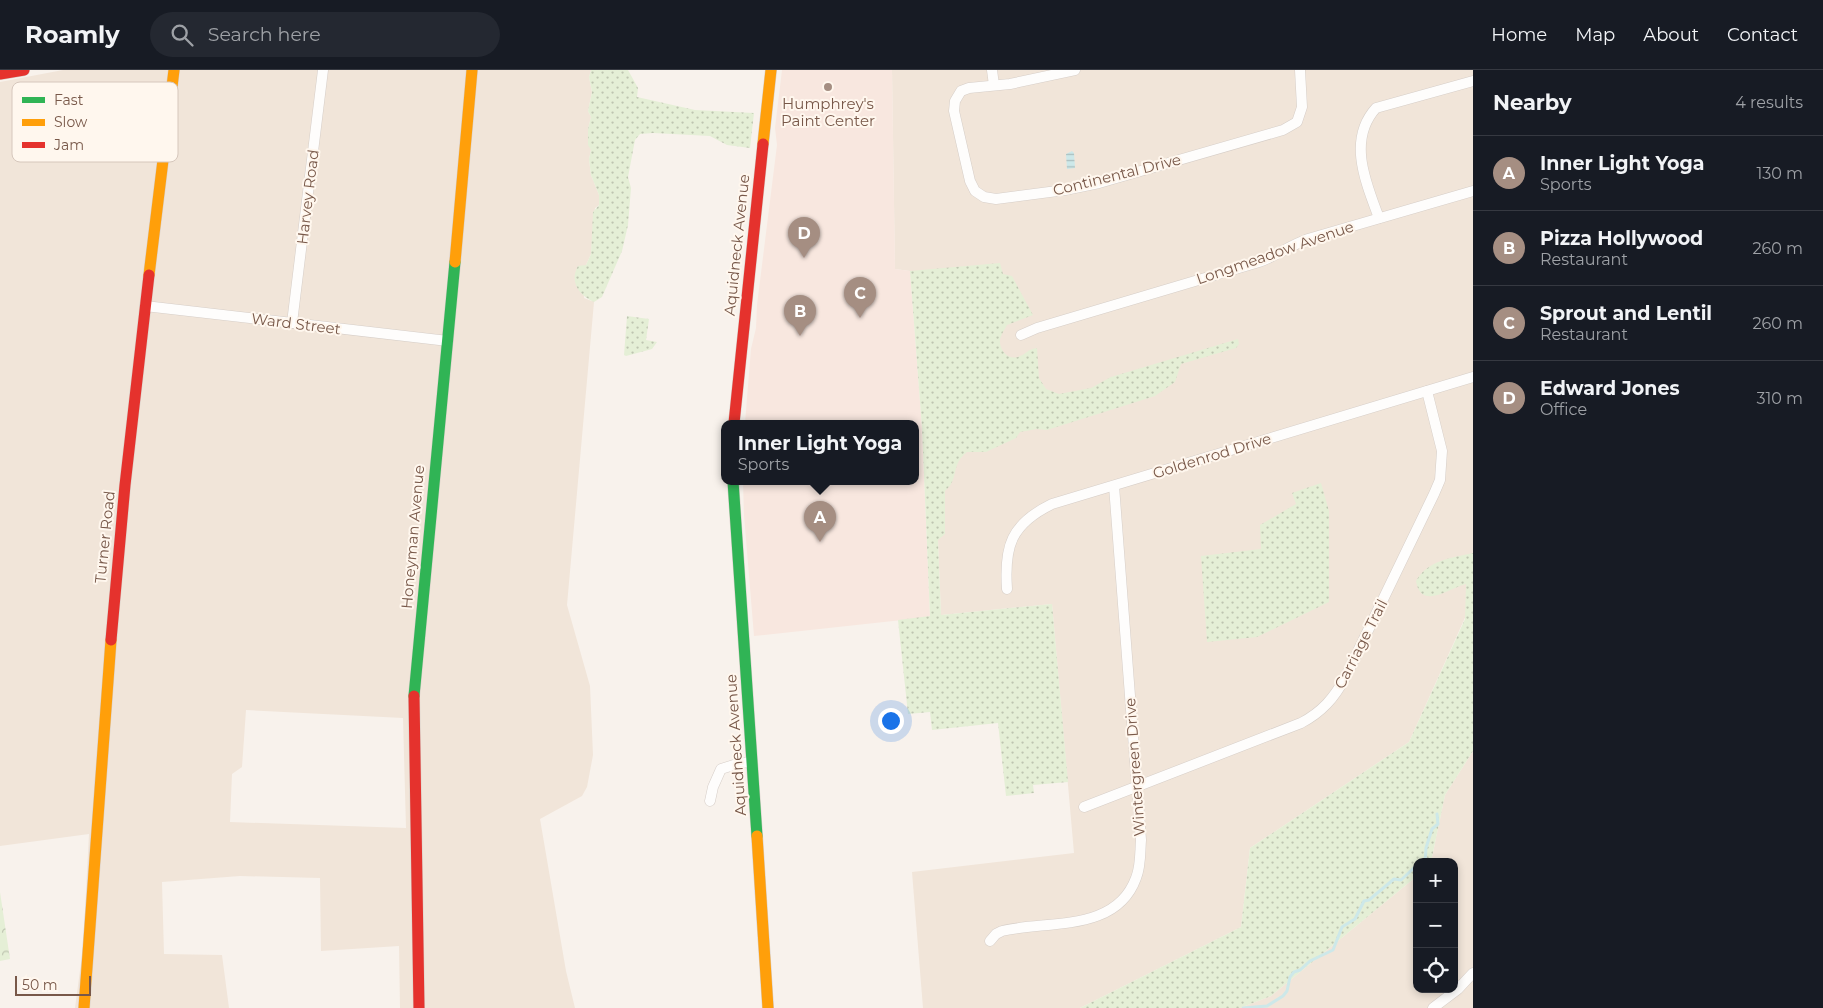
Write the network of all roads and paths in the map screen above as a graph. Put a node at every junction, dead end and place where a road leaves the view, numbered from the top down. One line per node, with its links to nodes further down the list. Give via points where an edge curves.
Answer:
1 (24, 70): 8 (street)
2 (323, 70): 15 (street, Harvey Road)
3 (472, 70): 17 (street, Honeyman Avenue)
4 (771, 70): 20 (street, Aquidneck Avenue)
5 (992, 70): 10 (street)
6 (1075, 70): 10 (street)
7 (1300, 70): 10 (street, Continental Drive, via 1302,106 1297,122 1282,130 1066,190 996,199 975,191 970,181 954,111 961,91)
8 (0, 74)
9 (1473, 82): 13 (street, via 1376,108 1367,118 1361,147 1362,164)
10 (994, 85)
11 (163, 162): 14 (street, Turner Road)
12 (1473, 191): 13 (street, Longmeadow Avenue)
13 (1379, 218): 16 (street, Longmeadow Avenue, via 1299,242 1260,262)
14 (145, 306): 15 (street, Ward Street); 30 (street, Turner Road, via 108,665)
15 (292, 323): 17 (street, Ward Street)
16 (1021, 335)
17 (448, 341): 31 (street, Honeyman Avenue, via 414,702)
18 (1473, 377): 19 (street, Goldenrod Drive)
19 (1427, 390): 22 (street, Goldenrod Drive); 25 (street, Carriage Trail, via 1442,451 1440,480 1338,692 1316,715 1301,723)
20 (734, 420)
21 (733, 485): 24 (street, Aquidneck Avenue)
22 (1114, 486): 23 (street, Goldenrod Drive, via 1052,504 1030,516 1013,537 1008,550); 25 (street, Wintergreen Drive)
23 (1007, 589)
24 (752, 762): 26 (street, via 721,769); 32 (street, Aquidneck Avenue)
25 (1137, 786): 27 (street, Carriage Trail); 28 (street, Wintergreen Drive, via 1140,861 1136,878 1116,906 1092,918 1002,930)
26 (710, 801)
27 (1084, 807)
28 (990, 941)
29 (1473, 973): 33 (street)
30 (84, 1008)
31 (419, 1008)
32 (768, 1008)
33 (1433, 1008)

